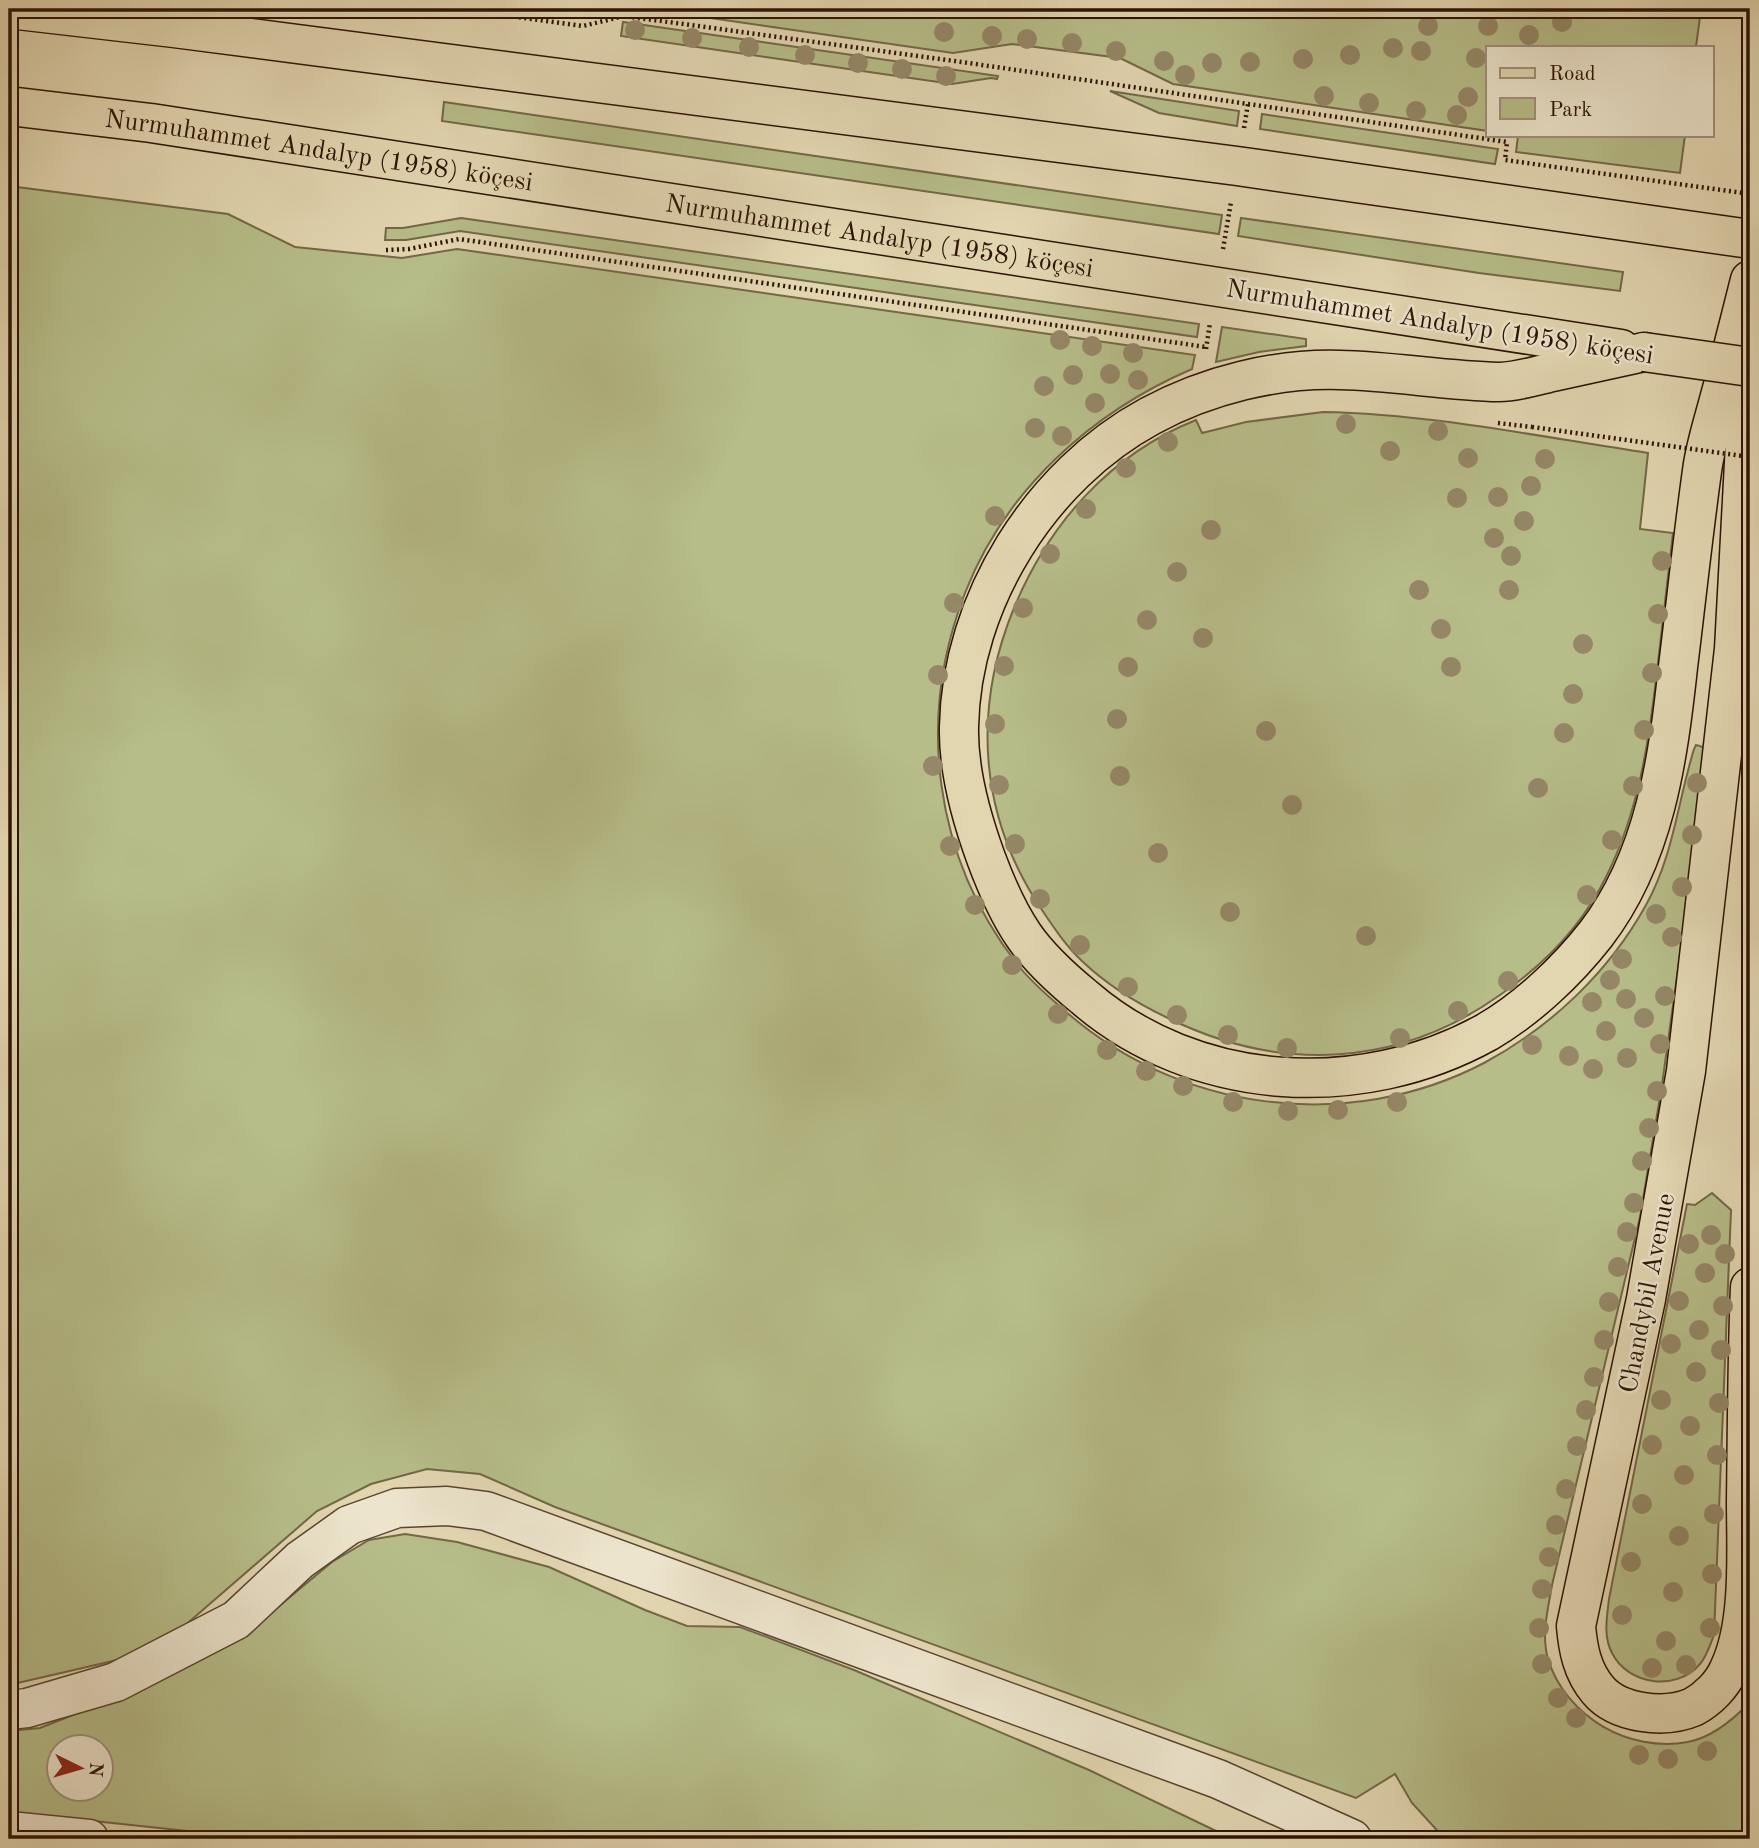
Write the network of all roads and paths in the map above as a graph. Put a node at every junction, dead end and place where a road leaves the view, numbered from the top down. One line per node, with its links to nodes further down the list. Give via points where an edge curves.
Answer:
1 (9, 9): 5 (main road, via 1196,160)
2 (459, 9): 4 (path, via 583,26 624,16 1103,82 1507,142 1505,160)
3 (9, 106): 10 (main road, Nurmuhammet Andalyp (1958) köçesi, via 151,123)
4 (1750, 194)
5 (1750, 239)
6 (386, 250): 8 (path, via 459,239)
7 (1750, 281): 10 (main road, via 1703,462 1662,785 1632,873 1599,931 1555,979 1493,1028 1422,1061 1364,1075 1288,1079 1206,1063 1170,1050 1121,1025 1061,977 1022,934 998,888 972,815 959,728 962,687 983,607 1017,541 1069,478 1099,449 1153,414 1249,379 1342,369 1507,383)
8 (1206, 347)
9 (1750, 351): 14 (main road, Chandybil Avenue, via 1734,649 1686,1070 1646,1299 1576,1626 1585,1670 1599,1691 1632,1709 1668,1713 1706,1698 1729,1670 1741,1632)
10 (1644, 352): 11 (main road, Nurmuhammet Andalyp (1958) köçesi, bridge)
11 (1750, 367)
12 (1532, 428): 13 (path, bridge)
13 (1750, 457)
14 (1750, 1287)
15 (9, 1710): 18 (lane, via 27,1709 116,1682 236,1620 300,1560 349,1525 397,1508 447,1506 486,1511 1218,1779)
16 (9, 1831): 17 (lane)
17 (89, 1839)
18 (1352, 1839)

